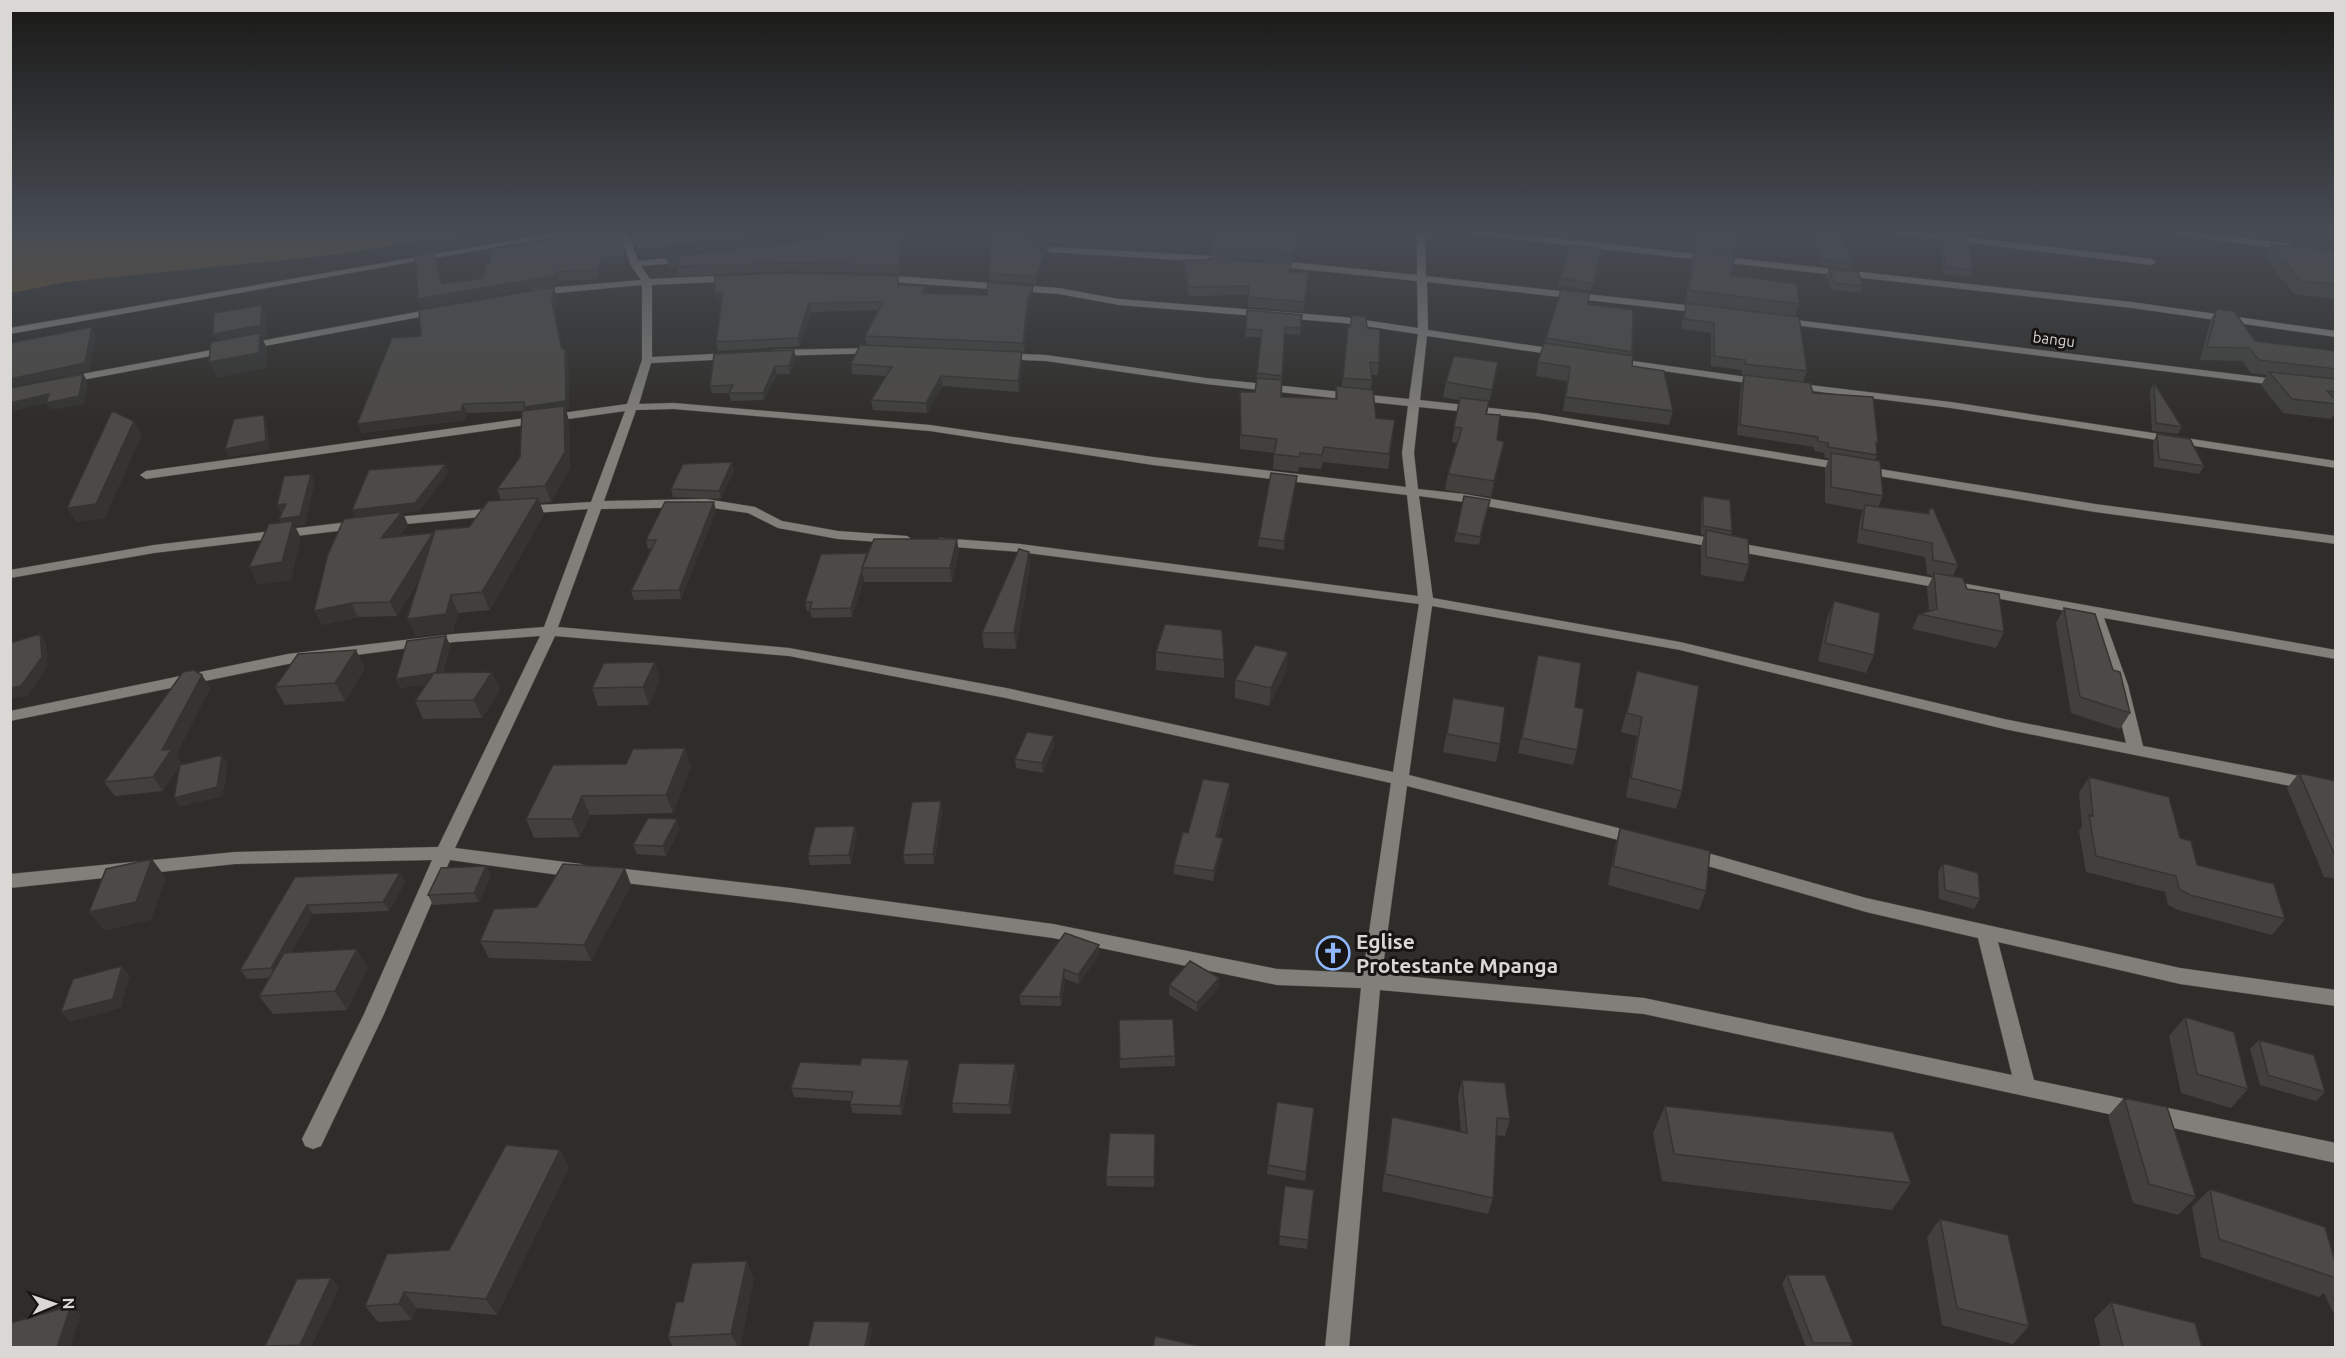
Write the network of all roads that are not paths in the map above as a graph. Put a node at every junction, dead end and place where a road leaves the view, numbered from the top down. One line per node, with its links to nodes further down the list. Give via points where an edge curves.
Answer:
1 (219, 294): 10 (street)
2 (647, 294): 18 (street)
3 (1077, 294): 11 (street, via 1119,302 1344,320)
4 (1423, 294): 11 (street)
5 (1564, 294): 8 (street)
6 (2044, 294): 12 (street)
7 (446, 309): 20 (street)
8 (1717, 312)
9 (1764, 319): 21 (street, bangu)
10 (10, 331)
11 (1424, 331): 15 (street); 22 (street)
12 (2336, 334)
13 (894, 351): 14 (street, via 847,349)
14 (765, 354)
15 (1569, 354)
16 (741, 355): 18 (street)
17 (987, 356): 22 (street, via 1046,358 1206,381)
18 (647, 360): 23 (street)
19 (1603, 360): 24 (street, via 1950,405)
20 (56, 382)
21 (2293, 384)
22 (1415, 404): 26 (street, via 1408,453); 28 (street, via 1536,416 2095,508)
23 (632, 407): 25 (street); 26 (street, via 685,406 930,428); 27 (street)
24 (2336, 465)
25 (146, 475)
26 (1413, 494): 30 (street); 31 (street, via 1464,498)
27 (595, 505): 29 (street, via 424,517 154,549); 30 (street, via 706,503 751,510 778,524 838,535 1020,548); 32 (street)
28 (2336, 540)
29 (10, 574)
30 (1426, 601): 35 (street, via 1680,646 2004,724); 36 (street)
31 (2095, 612): 33 (street); 35 (street, via 2120,685)
32 (550, 631): 34 (street, via 288,658); 36 (street, via 789,652 1006,693); 40 (street)
33 (2336, 655)
34 (10, 716)
35 (2136, 749): 37 (street)
36 (1401, 779): 38 (street); 43 (street)
37 (2336, 789)
38 (1655, 844)
39 (1677, 850): 42 (street, via 1866,905)
40 (444, 854): 41 (street, via 235,858); 43 (street, via 1053,931 1277,977); 46 (street, via 374,1014)
41 (10, 881)
42 (1986, 932): 44 (street, via 2180,976); 45 (street)
43 (1371, 981): 45 (street, via 1644,1006); 48 (street)
44 (2336, 998)
45 (2025, 1086): 47 (street)
46 (313, 1139)
47 (2336, 1152)
48 (1337, 1347)

